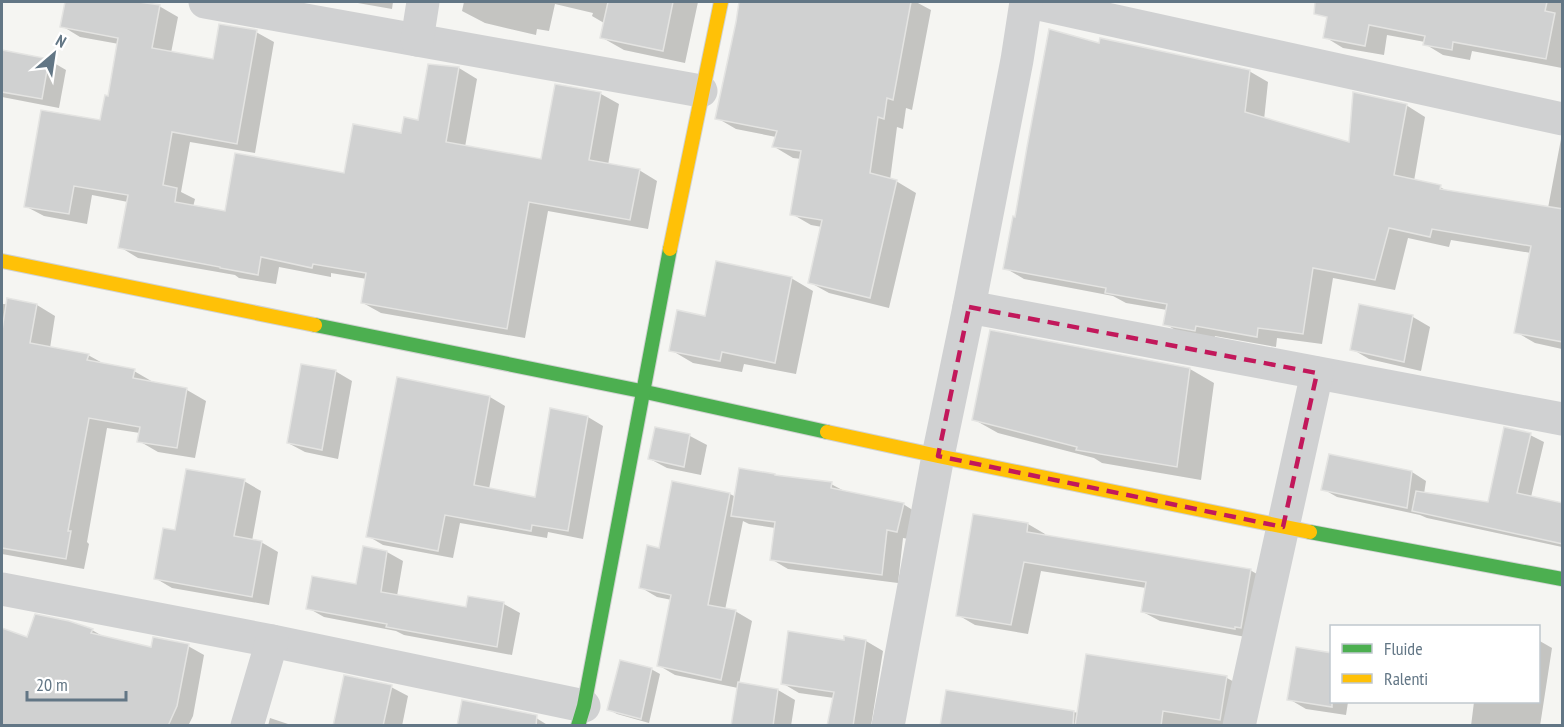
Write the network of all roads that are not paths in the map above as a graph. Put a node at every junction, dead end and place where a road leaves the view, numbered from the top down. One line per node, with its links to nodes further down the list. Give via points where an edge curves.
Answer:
1 (205, 2): 5 (street)
2 (423, 2): 5 (street)
3 (721, 2): 6 (street)
4 (1028, 2): 7 (street); 9 (street)
5 (417, 40): 6 (street)
6 (701, 91): 11 (street)
7 (1563, 118)
8 (2, 261): 11 (street)
9 (969, 307): 10 (street); 13 (street)
10 (1317, 373): 12 (street); 14 (street)
11 (641, 391): 13 (street); 18 (street)
12 (1563, 419)
13 (938, 456): 14 (street); 20 (street)
14 (1283, 527): 15 (street); 21 (street)
15 (1563, 579)
16 (2, 589): 17 (street)
17 (272, 640): 18 (street); 19 (street)
18 (581, 716)
19 (247, 726)
20 (888, 726)
21 (1239, 726)

